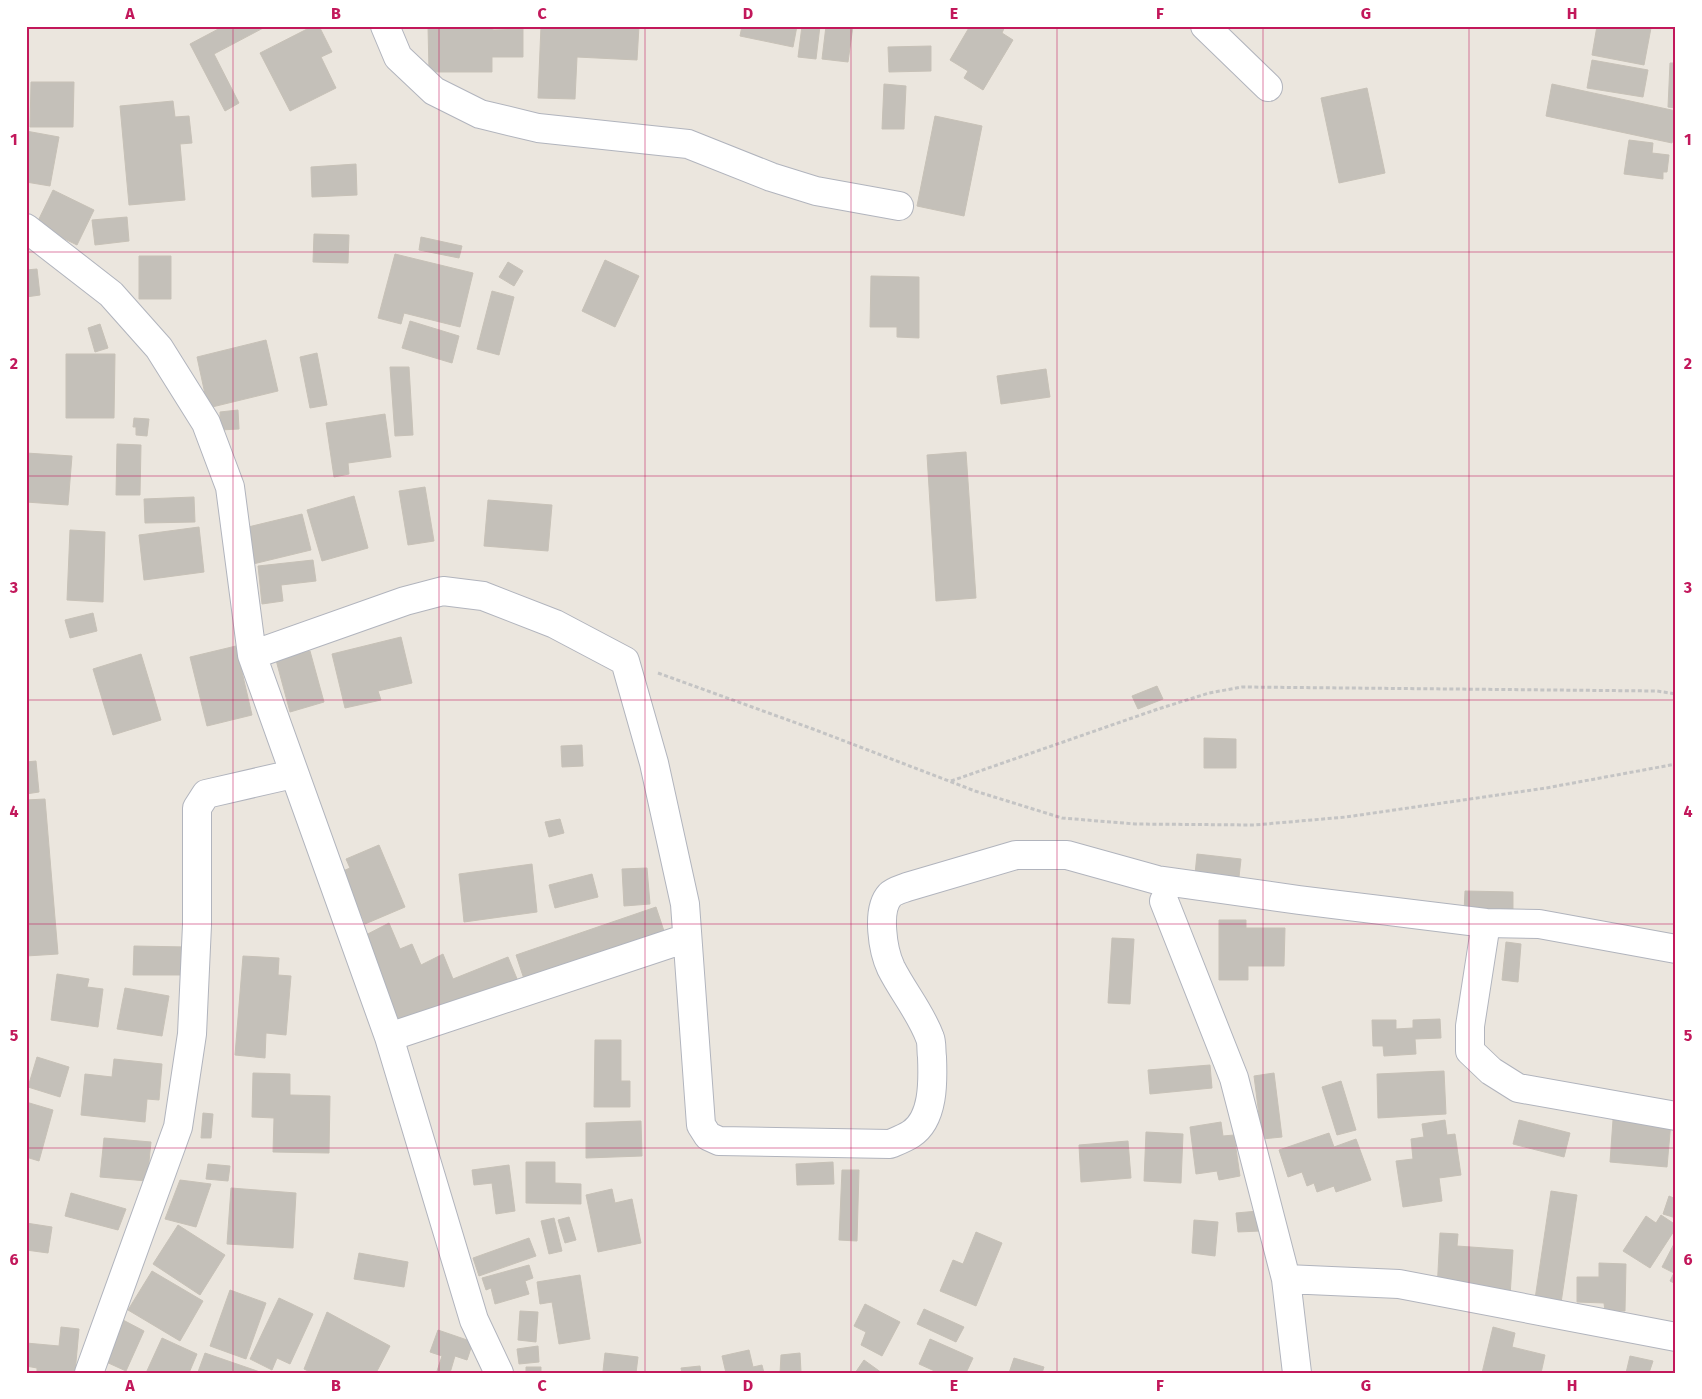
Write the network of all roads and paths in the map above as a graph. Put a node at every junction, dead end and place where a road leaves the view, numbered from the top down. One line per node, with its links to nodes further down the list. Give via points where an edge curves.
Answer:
1 (385, 26): 4 (street, via 398,57 434,90 480,114 538,128 688,144 816,191)
2 (1205, 26): 3 (street)
3 (1268, 87)
4 (899, 206)
5 (26, 228): 6 (street, via 111,294 158,348 206,423 230,487)
6 (252, 655): 7 (street, via 405,601 443,591 483,596 555,624); 10 (street)
7 (625, 661): 11 (path); 14 (street, via 654,763 685,904)
8 (1676, 694): 11 (path, via 1657,691 1242,687 1209,693 1155,710)
9 (1676, 764): 11 (path, via 1546,788 1346,816 1254,825 1135,824 1062,818)
10 (293, 774): 16 (street); 20 (street, via 206,794 197,808 197,925 192,1034 178,1127)
11 (951, 781)
12 (1164, 901): 18 (street, via 1234,1078)
13 (1486, 923): 14 (street, via 1157,880 1067,855 1016,855 907,887 891,894 884,903 882,931 890,966 931,1039 932,1071 925,1119 912,1134 890,1144 719,1141 708,1136 701,1125 699,1109); 15 (street, via 1539,924); 17 (street, via 1470,1026 1470,1051 1490,1071 1518,1088)
14 (687, 938): 16 (street)
15 (1676, 949)
16 (389, 1037): 21 (street, via 474,1320)
17 (1676, 1116)
18 (1286, 1279): 19 (street, via 1398,1284); 22 (street)
19 (1676, 1337)
20 (89, 1373)
21 (499, 1373)
22 (1297, 1373)

